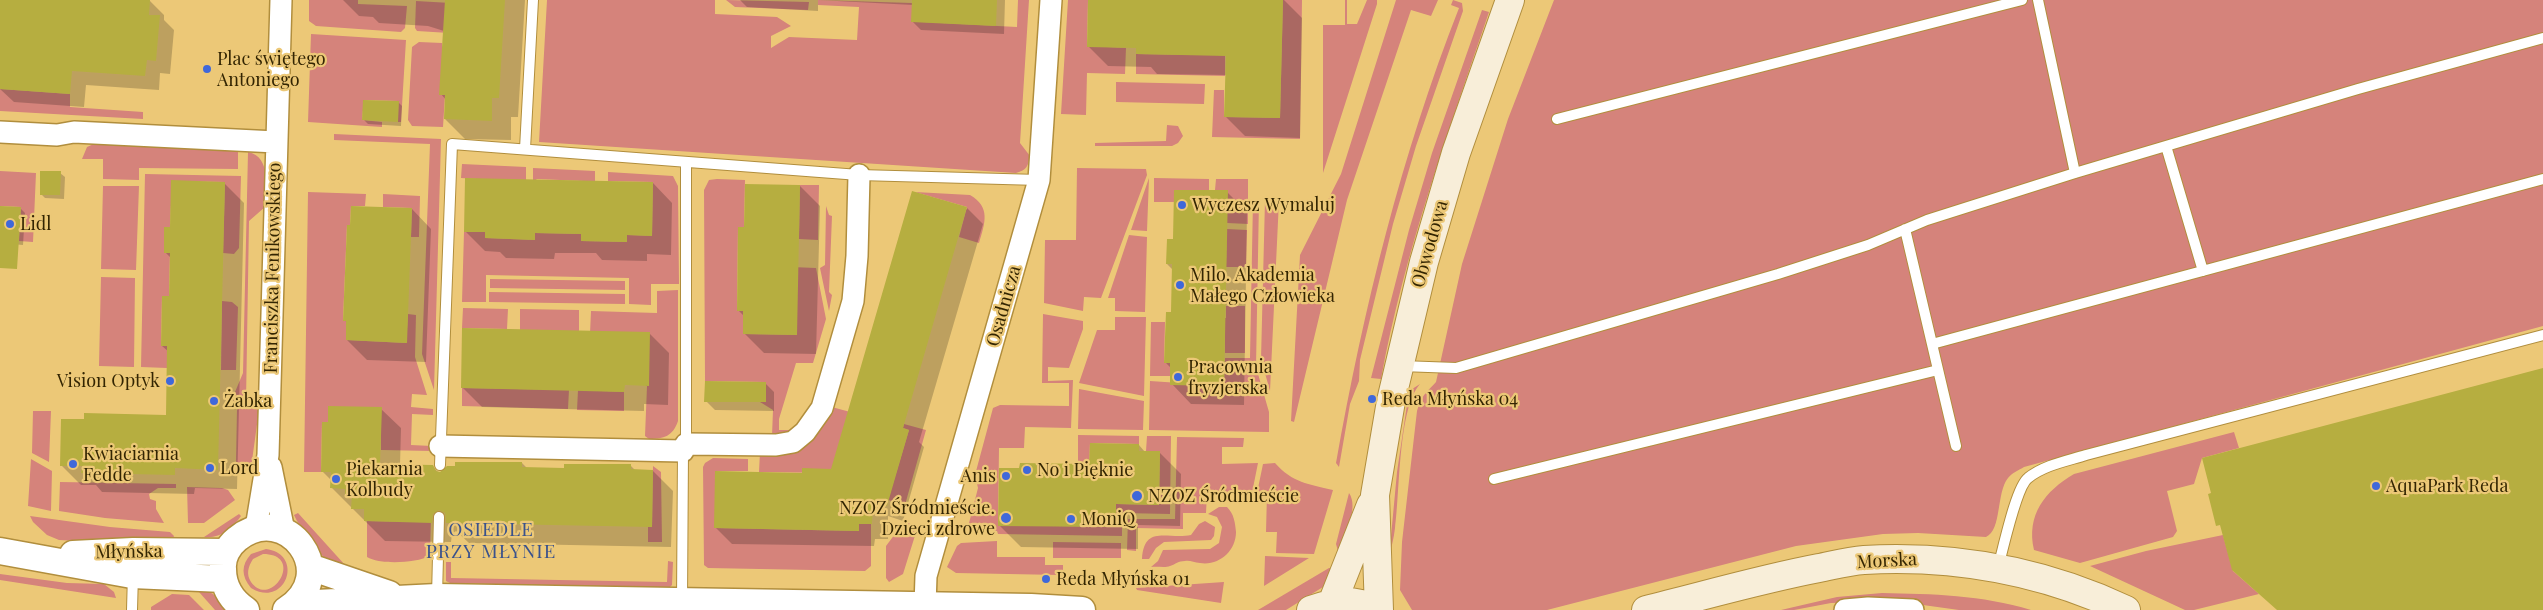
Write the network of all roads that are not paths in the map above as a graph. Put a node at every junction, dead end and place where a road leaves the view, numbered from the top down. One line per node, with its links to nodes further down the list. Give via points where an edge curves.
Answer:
1 (280, 0): 10 (street, Franciszka Fenikowskiego)
2 (533, 0): 12 (lane)
3 (1051, 0): 17 (street, Osadnicza)
4 (1510, 0): 22 (main road, Obwodowa, via 1456,154 1424,262)
5 (2022, 0): 8 (lane)
6 (2038, 0): 14 (lane)
7 (2543, 38): 11 (lane)
8 (1557, 119)
9 (0, 132): 10 (street, Franciszka Fenikowskiego, via 57,135 74,132)
10 (276, 142): 26 (street, Franciszka Fenikowskiego)
11 (2166, 146): 14 (lane); 19 (lane)
12 (525, 149): 13 (lane); 27 (lane, via 452,144)
13 (686, 163): 15 (lane); 25 (lane)
14 (2075, 173): 18 (lane)
15 (860, 175): 17 (lane); 25 (street, via 853,301 822,408 805,432 793,442)
16 (2543, 179): 19 (lane)
17 (1039, 180): 45 (street, Osadnicza, via 926,576)
18 (1905, 229): 21 (lane); 22 (lane, via 1868,245 1778,274 1456,368)
19 (2203, 271): 21 (lane)
20 (2543, 335): 37 (lane, via 2048,467 2026,478 2018,494)
21 (1932, 344): 23 (lane)
22 (1399, 366): 29 (main road, Obwodowa)
23 (1938, 370): 24 (lane); 28 (lane)
24 (1956, 446)
25 (684, 447): 27 (street); 41 (lane)
26 (268, 455): 31 (street, Franciszka Fenikowskiego); 32 (street, Franciszka Fenikowskiego)
27 (440, 456)
28 (1494, 479)
29 (1375, 496): 42 (main road, Obwodowa); 48 (main road, Obwodowa)
30 (439, 517): 40 (lane)
31 (256, 528): 32 (street); 34 (street, via 244,533)
32 (284, 531): 36 (street, via 302,546)
33 (0, 551): 35 (street, Młyńska, via 32,557)
34 (226, 552): 35 (street, Młyńska); 38 (street)
35 (133, 563): 38 (street, Młyńska); 46 (lane)
36 (310, 567): 39 (street); 43 (street, via 305,594)
37 (1998, 567): 49 (main road, Morska, via 1931,559 1862,560 1796,572); 52 (main road, Morska, via 2046,578)
38 (223, 580): 44 (street, via 228,593)
39 (399, 597): 40 (street); 43 (street)
40 (437, 597): 41 (street)
41 (682, 601): 45 (street)
42 (1322, 606): 48 (main road, via 1357,602)
43 (291, 607)
44 (241, 608)
45 (925, 608): 47 (street, via 1047,607)
46 (132, 610)
47 (1082, 610)
48 (1379, 610)
49 (1646, 610)
50 (1845, 610): 51 (street)
51 (1913, 610)
52 (2126, 610)

